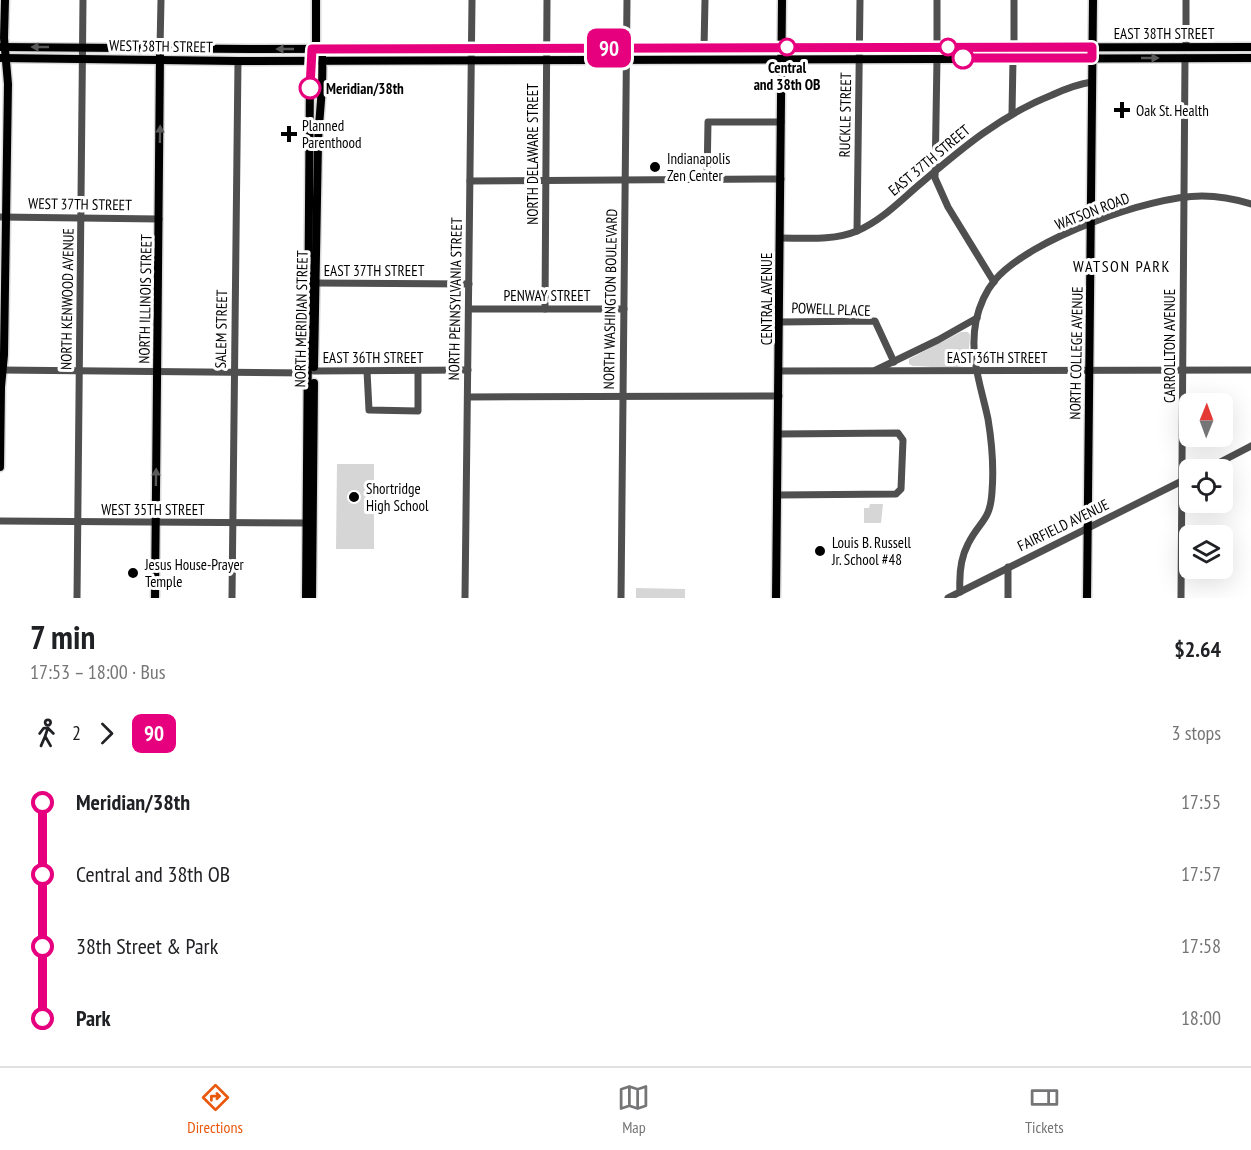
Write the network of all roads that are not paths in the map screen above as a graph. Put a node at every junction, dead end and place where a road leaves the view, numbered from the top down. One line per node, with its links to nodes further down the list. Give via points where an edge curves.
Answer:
1 (5, 0): 15 (main road)
2 (83, 0): 24 (street, NORTH KENWOOD AVENUE)
3 (161, 0): 25 (street, NORTH ILLINOIS STREET)
4 (316, 0): 16 (main road, NORTH MERIDIAN STREET)
5 (472, 0): 26 (street, NORTH PENNSYLVANIA STREET)
6 (547, 0): 27 (street, NORTH DELAWARE STREET)
7 (627, 0): 28 (street, NORTH WASHINGTON BOULEVARD)
8 (705, 0): 29 (street)
9 (782, 0): 17 (main road, CENTRAL AVENUE)
10 (860, 0): 18 (street, RUCKLE STREET)
11 (937, 0): 19 (street)
12 (1014, 0): 20 (street)
13 (1093, 0): 21 (main road, NORTH COLLEGE AVENUE)
14 (1186, 0): 22 (street)
15 (3, 47): 24 (main road, WEST 38TH STREET, one-way to 15); 30 (main road)
16 (316, 47): 25 (main road, WEST 38TH STREET, one-way to 25); 26 (main road, EAST 38TH STREET); 41 (main road, NORTH MERIDIAN STREET); 42 (main road, NORTH MERIDIAN STREET)
17 (781, 47): 18 (main road, EAST 38TH STREET); 29 (main road, EAST 38TH STREET); 37 (main road, CENTRAL AVENUE)
18 (860, 47): 19 (main road, EAST 38TH STREET); 38 (street, RUCKLE STREET)
19 (937, 47): 20 (main road, EAST 38TH STREET)
20 (1014, 47): 21 (main road, EAST 38TH STREET)
21 (1092, 47): 22 (main road, EAST 38TH STREET); 32 (main road, NORTH COLLEGE AVENUE)
22 (1186, 47): 23 (main road, EAST 38TH STREET)
23 (1251, 47)
24 (83, 48): 25 (main road, WEST 38TH STREET); 35 (street, NORTH KENWOOD AVENUE)
25 (160, 48): 40 (main road, NORTH ILLINOIS STREET)
26 (471, 48): 27 (main road, EAST 38TH STREET); 43 (street, NORTH PENNSYLVANIA STREET)
27 (547, 48): 28 (main road, EAST 38TH STREET); 44 (street, NORTH DELAWARE STREET)
28 (627, 48): 29 (main road, EAST 38TH STREET); 36 (street, NORTH WASHINGTON BOULEVARD)
29 (704, 48)
30 (3, 58): 35 (main road, WEST 38TH STREET); 57 (main road)
31 (1013, 58): 32 (main road, EAST 38TH STREET); 39 (main road, EAST 38TH STREET); 47 (street)
32 (1092, 58): 33 (main road, EAST 38TH STREET, one-way to 33); 46 (main road, NORTH COLLEGE AVENUE)
33 (1185, 58): 34 (main road, EAST 38TH STREET); 55 (street, CARROLLTON AVENUE)
34 (1251, 58)
35 (82, 59): 40 (main road, WEST 38TH STREET); 58 (street, NORTH KENWOOD AVENUE)
36 (627, 59): 37 (main road, EAST 38TH STREET); 44 (main road, EAST 38TH STREET); 50 (street, NORTH WASHINGTON BOULEVARD)
37 (782, 59): 38 (main road, EAST 38TH STREET); 48 (main road, CENTRAL AVENUE)
38 (860, 59): 39 (main road, EAST 38TH STREET); 61 (street, RUCKLE STREET)
39 (937, 59): 49 (street)
40 (160, 60): 45 (main road, WEST 38TH STREET); 59 (main road, NORTH ILLINOIS STREET, one-way to 40)
41 (311, 60): 42 (main road, WEST 38TH STREET); 45 (main road, WEST 38TH STREET); 84 (main road, NORTH MERIDIAN STREET)
42 (322, 60): 43 (main road, EAST 38TH STREET); 64 (main road, NORTH MERIDIAN STREET)
43 (471, 60): 44 (main road, EAST 38TH STREET); 54 (street, NORTH PENNSYLVANIA STREET)
44 (547, 60): 53 (street, NORTH DELAWARE STREET)
45 (238, 61): 85 (street, SALEM STREET)
46 (1092, 82): 47 (street, EAST 37TH STREET); 60 (main road, NORTH COLLEGE AVENUE)
47 (1012, 114): 49 (street, EAST 37TH STREET, via 969,142)
48 (781, 122): 51 (street, via 708,122); 52 (main road, CENTRAL AVENUE)
49 (935, 171): 61 (street, EAST 37TH STREET, via 882,217); 63 (street, via 948,207)
50 (625, 179): 51 (street); 53 (street); 68 (street, NORTH WASHINGTON BOULEVARD)
51 (707, 179): 52 (street)
52 (781, 179): 62 (main road, CENTRAL AVENUE)
53 (546, 180): 54 (street); 67 (street, NORTH DELAWARE STREET)
54 (470, 181): 65 (street, NORTH PENNSYLVANIA STREET)
55 (1184, 197): 56 (street, WATSON ROAD, via 1213,196); 60 (street, WATSON ROAD); 76 (street, CARROLLTON AVENUE)
56 (1251, 204)
57 (3, 217): 58 (street, WEST 37TH STREET); 72 (main road)
58 (81, 218): 59 (street, WEST 37TH STREET); 82 (street, NORTH KENWOOD AVENUE)
59 (159, 219): 83 (main road, NORTH ILLINOIS STREET)
60 (1091, 224): 63 (street, WATSON ROAD, via 1029,254); 75 (main road, NORTH COLLEGE AVENUE)
61 (857, 231): 62 (street, EAST 37TH STREET, via 835,237)
62 (780, 238): 70 (main road, CENTRAL AVENUE)
63 (994, 282): 69 (street, WATSON ROAD)
64 (315, 284): 65 (street, EAST 37TH STREET); 84 (main road, NORTH MERIDIAN STREET)
65 (469, 284): 66 (street, NORTH PENNSYLVANIA STREET)
66 (469, 309): 67 (street, PENWAY STREET); 73 (street, NORTH PENNSYLVANIA STREET)
67 (545, 309): 68 (street, PENWAY STREET)
68 (624, 309): 86 (street, NORTH WASHINGTON BOULEVARD)
69 (977, 318): 71 (street); 74 (street, WATSON ROAD)
70 (779, 322): 71 (street, POWELL PLACE, via 874,321); 80 (main road, CENTRAL AVENUE)
71 (894, 362): 81 (street)
72 (1, 370): 82 (street, EAST 36TH STREET); 93 (main road)
73 (468, 370): 79 (street, EAST 36TH STREET); 88 (street, NORTH PENNSYLVANIA STREET)
74 (976, 370): 75 (street, EAST 36TH STREET); 81 (street, EAST 36TH STREET); 104 (street, WATSON ROAD, via 990,434 993,483 987,516 963,557)
75 (1089, 370): 76 (street, EAST 36TH STREET); 102 (main road, NORTH COLLEGE AVENUE)
76 (1182, 370): 77 (street, EAST 36TH STREET); 91 (street, CARROLLTON AVENUE)
77 (1251, 370)
78 (367, 371): 79 (street, EAST 36TH STREET); 79 (street, via 370,411 418,411); 84 (street, EAST 36TH STREET)
79 (418, 371)
80 (779, 371): 81 (street, EAST 36TH STREET); 87 (main road, CENTRAL AVENUE)
81 (874, 371)
82 (79, 372): 83 (street, EAST 36TH STREET); 98 (street, NORTH KENWOOD AVENUE)
83 (157, 372): 85 (street, EAST 36TH STREET); 99 (main road, NORTH ILLINOIS STREET, one-way to 83)
84 (311, 372): 85 (street, EAST 36TH STREET); 101 (main road, NORTH MERIDIAN STREET); 109 (main road, NORTH MERIDIAN STREET)
85 (234, 373): 100 (street, SALEM STREET)
86 (623, 396): 87 (street); 88 (street); 111 (street, NORTH WASHINGTON BOULEVARD)
87 (778, 396): 89 (main road, CENTRAL AVENUE)
88 (468, 397): 110 (street, NORTH PENNSYLVANIA STREET)
89 (778, 434): 95 (main road, CENTRAL AVENUE); 95 (street, via 898,433 902,438 901,489 895,495)
90 (1251, 446): 92 (street)
91 (1182, 459)
92 (1226, 459)
93 (0, 467)
94 (1179, 482): 102 (street, FAIRFIELD AVENUE)
95 (778, 495): 112 (main road, CENTRAL AVENUE)
96 (1182, 513): 116 (street, CARROLLTON AVENUE)
97 (0, 521): 98 (street, WEST 35TH STREET)
98 (77, 522): 99 (street, WEST 35TH STREET); 105 (street, NORTH KENWOOD AVENUE)
99 (156, 522): 100 (street, WEST 35TH STREET); 106 (main road, NORTH ILLINOIS STREET)
100 (233, 523): 101 (street, WEST 35TH STREET); 107 (street, SALEM STREET)
101 (307, 523): 108 (main road, NORTH MERIDIAN STREET)
102 (1088, 528): 103 (street, FAIRFIELD AVENUE); 115 (main road, NORTH COLLEGE AVENUE)
103 (1008, 567): 104 (street, FAIRFIELD AVENUE); 114 (street)
104 (960, 592): 113 (street, FAIRFIELD AVENUE)
105 (77, 598)
106 (155, 598)
107 (232, 598)
108 (306, 598)
109 (312, 598)
110 (465, 598)
111 (621, 598)
112 (776, 598)
113 (948, 598)
114 (1008, 598)
115 (1087, 598)
116 (1181, 598)

